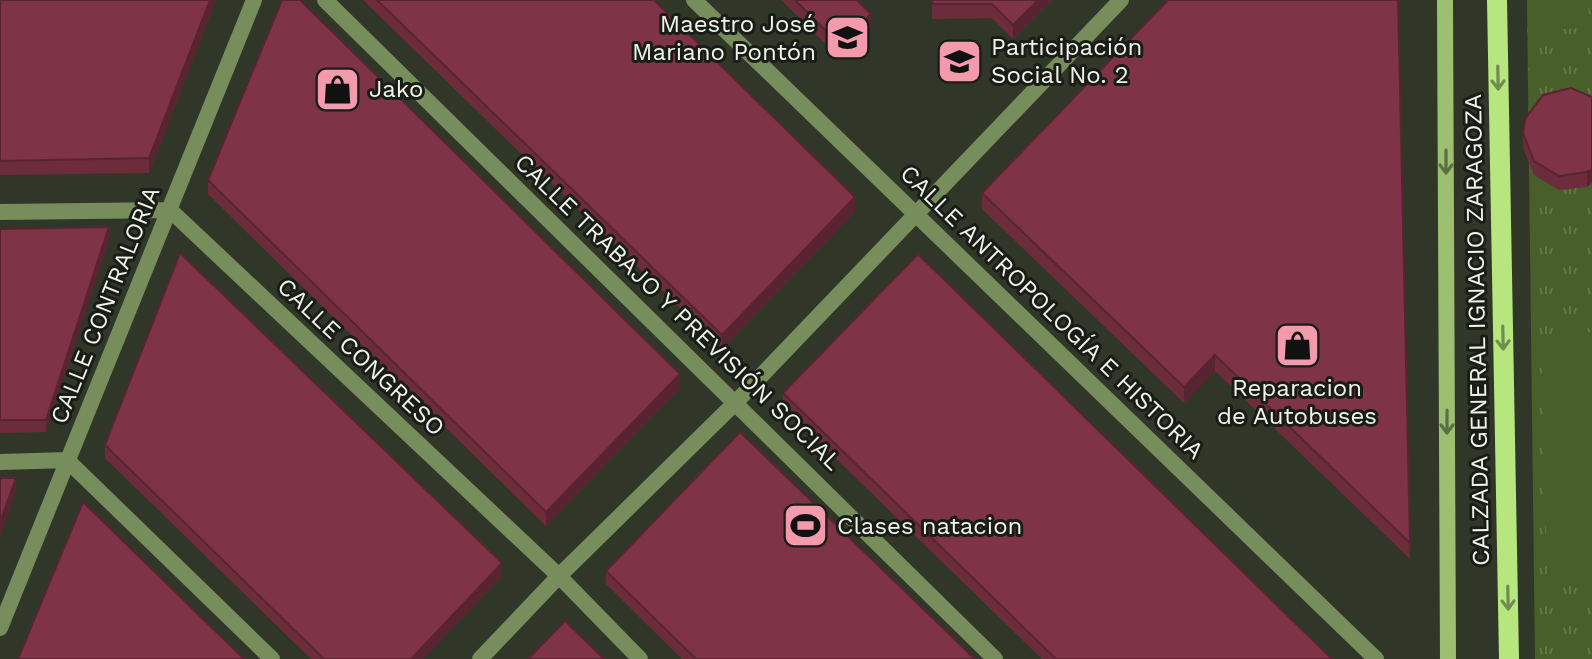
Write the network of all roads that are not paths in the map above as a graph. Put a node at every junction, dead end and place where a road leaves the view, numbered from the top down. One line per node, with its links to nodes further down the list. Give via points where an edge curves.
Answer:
1 (254, 0): 7 (street, CALLE CONTRALORIA)
2 (325, 0): 10 (street, CALLE TRABAJO Y PREVISIÓN SOCIAL)
3 (694, 0): 9 (street, CALLE ANTROPOLOGÍA E HISTORIA)
4 (1121, 0): 9 (street)
5 (1445, 0): 20 (main road, CALZADA GENERAL IGNACIO ZARAGOZA, one-way to 20)
6 (1497, 0): 21 (main road, CALZADA GENERAL IGNACIO ZARAGOZA, one-way to 21)
7 (170, 210): 8 (street); 11 (street, CALLE CONTRALORIA); 13 (street, CALLE CONGRESO)
8 (0, 212)
9 (916, 212): 10 (street); 19 (street, CALLE ANTROPOLOGÍA E HISTORIA)
10 (736, 402): 13 (street); 18 (street, CALLE TRABAJO Y PREVISIÓN SOCIAL)
11 (67, 460): 12 (street); 14 (street, CALLE CONTRALORIA); 15 (street)
12 (0, 462)
13 (559, 576): 16 (street); 17 (street, CALLE CONGRESO)
14 (0, 628)
15 (272, 659)
16 (480, 659)
17 (640, 659)
18 (995, 659)
19 (1376, 659)
20 (1448, 659)
21 (1509, 659)

